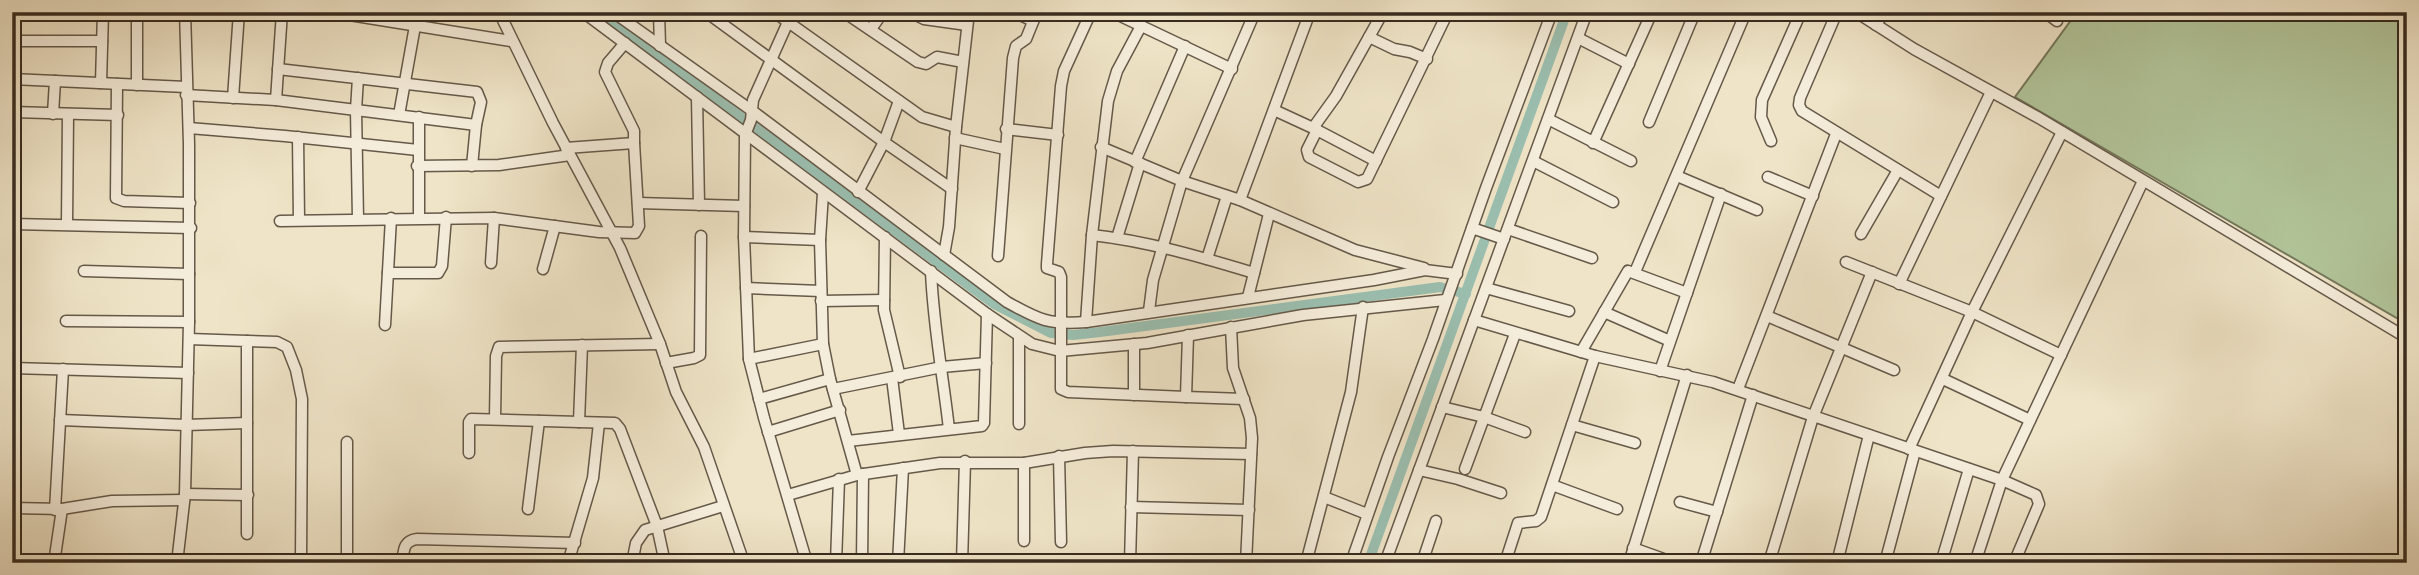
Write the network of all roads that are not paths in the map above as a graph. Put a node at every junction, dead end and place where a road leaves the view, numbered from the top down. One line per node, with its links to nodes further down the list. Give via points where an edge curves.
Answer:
1 (103, 12): 45 (street)
2 (137, 12): 62 (street)
3 (185, 12): 63 (street)
4 (239, 12): 66 (street)
5 (282, 12): 54 (street)
6 (331, 12): 33 (street)
7 (499, 12): 46 (street)
8 (583, 12): 47 (street)
9 (613, 12): 48 (street)
10 (659, 12): 48 (street)
11 (706, 12): 51 (street)
12 (844, 12): 41 (street)
13 (883, 12): 41 (street)
14 (910, 12): 38 (street, via 919,18)
15 (969, 12): 38 (street)
16 (1014, 12): 35 (street)
17 (1091, 12): 87 (street, via 1064,71)
18 (1112, 12): 40 (street)
19 (1310, 12): 70 (street)
20 (1383, 12): 42 (street)
21 (1448, 12): 50 (street)
22 (1552, 12): 135 (street)
23 (1587, 12): 43 (street)
24 (1652, 12): 53 (street)
25 (1695, 12): 78 (street)
26 (1746, 12): 105 (street)
27 (1801, 12): 89 (street, via 1762,100 1761,117)
28 (1837, 12): 86 (street, via 1799,106)
29 (1856, 12): 37 (street)
30 (1884, 12): 37 (street)
31 (2045, 12): 36 (street)
32 (1252, 13): 55 (street)
33 (358, 14): 39 (street)
34 (782, 16): 51 (street); 68 (street)
35 (1035, 17): 82 (street, via 1026,39 1014,50)
36 (2057, 21)
37 (1876, 24): 64 (street)
38 (967, 25): 52 (street)
39 (415, 26): 46 (street); 59 (street)
40 (1141, 26): 49 (street); 94 (street, via 1110,90)
41 (871, 29): 52 (street, via 918,62 926,64 937,57)
42 (1369, 37): 50 (street); 83 (street)
43 (1578, 38): 53 (street); 77 (street)
44 (12, 41): 45 (street)
45 (102, 41): 60 (street)
46 (512, 41): 97 (street)
47 (625, 43): 65 (street); 92 (street, via 605,72 634,131)
48 (660, 46): 79 (street)
49 (1185, 46): 55 (street); 101 (street)
50 (1427, 59): 98 (street)
51 (771, 60): 79 (street, via 752,100); 90 (street)
52 (963, 62): 85 (street)
53 (1629, 64): 93 (street)
54 (278, 69): 56 (street); 67 (street)
55 (1232, 69): 107 (street)
56 (358, 78): 59 (street); 69 (street)
57 (12, 79): 58 (street)
58 (55, 81): 60 (street); 72 (street)
59 (406, 82): 74 (street); 80 (street, via 477,92 481,102)
60 (101, 83): 61 (street)
61 (117, 84): 62 (street); 75 (street)
62 (138, 85): 63 (street)
63 (186, 90): 66 (street); 81 (street)
64 (1991, 92): 84 (street); 113 (street)
65 (697, 97): 79 (street); 120 (street)
66 (233, 98): 67 (street)
67 (276, 100): 69 (street)
68 (899, 101): 85 (street); 90 (street)
69 (356, 110): 74 (street); 91 (street)
70 (1274, 110): 83 (street); 116 (street)
71 (13, 112): 72 (street); 131 (street)
72 (53, 114): 73 (street)
73 (68, 115): 75 (street); 132 (street)
74 (399, 115): 76 (street)
75 (118, 116): 118 (street, via 116,198)
76 (419, 117): 80 (street); 96 (street)
77 (1548, 119): 93 (street); 99 (street)
78 (1649, 122)
79 (748, 124): 110 (street); 111 (street); 121 (street)
80 (476, 125): 103 (street)
81 (189, 128): 88 (street); 118 (street)
82 (1006, 129): 87 (street); 95 (street)
83 (1315, 129): 98 (street); 98 (street, via 1307,150 1309,158 1358,182 1367,179)
84 (2062, 132): 108 (street); 173 (street)
85 (956, 133): 95 (street); 109 (street)
86 (1836, 134): 104 (street); 115 (street)
87 (1058, 135): 182 (street, via 1046,264 1061,274)
88 (299, 137): 91 (street); 129 (street)
89 (1771, 141)
90 (884, 142): 109 (street); 110 (street)
91 (357, 143): 96 (street); 128 (street)
92 (634, 143): 97 (street); 119 (street)
93 (1593, 143): 100 (street)
94 (1101, 147): 101 (street); 140 (street)
95 (1005, 149): 147 (street)
96 (418, 150): 102 (street)
97 (568, 151): 103 (street, via 511,164); 136 (street)
98 (1376, 161)
99 (1533, 161): 117 (street); 137 (street)
100 (1631, 161)
101 (1137, 163): 107 (street); 143 (street)
102 (417, 166): 103 (street); 126 (street)
103 (472, 166)
104 (1898, 170): 113 (street); 138 (street)
105 (1677, 176): 112 (street); 156 (street)
106 (1768, 177): 115 (street)
107 (1182, 181): 114 (street); 145 (street)
108 (2143, 181): 186 (street); 197 (street)
109 (952, 189): 146 (street)
110 (859, 192): 146 (street)
111 (822, 193): 142 (street); 144 (street)
112 (1721, 194): 122 (street); 165 (street)
113 (1941, 195): 161 (street)
114 (1227, 196): 116 (street); 149 (street)
115 (1813, 196): 175 (street)
116 (1240, 201): 123 (street)
117 (1613, 202)
118 (190, 203): 134 (street)
119 (638, 203): 120 (street); 136 (street, via 638,230)
120 (699, 205): 121 (street)
121 (744, 206): 141 (street)
122 (1757, 210)
123 (1269, 214): 153 (street, via 1355,250); 159 (street)
124 (446, 217): 126 (street); 127 (street); 158 (street, via 441,270 433,275)
125 (391, 218): 126 (street); 128 (street); 158 (street)
126 (419, 218)
127 (494, 218): 133 (street); 151 (street)
128 (358, 219): 129 (street)
129 (299, 220): 130 (street)
130 (281, 221)
131 (13, 224): 132 (street)
132 (67, 224): 134 (street)
133 (555, 226): 136 (street); 152 (street)
134 (191, 228): 160 (street)
135 (1476, 229): 137 (street); 162 (street)
136 (612, 234): 190 (street)
137 (1506, 234): 148 (street); 164 (street)
138 (1861, 234)
139 (701, 236): 200 (street, via 699,355)
140 (1092, 236): 143 (street); 178 (street)
141 (744, 237): 144 (street); 163 (street)
142 (885, 237): 155 (street); 168 (street)
143 (1117, 238): 145 (street)
144 (820, 240): 166 (street)
145 (1162, 248): 149 (street); 170 (street)
146 (944, 255): 182 (street, via 1007,302)
147 (998, 256)
148 (1592, 258)
149 (1207, 259): 159 (street)
150 (1846, 262): 157 (street)
151 (491, 263)
152 (543, 269)
153 (1435, 270): 162 (street); 167 (street)
154 (84, 271): 160 (street)
155 (931, 271): 174 (street); 202 (street)
156 (1635, 272): 165 (street); 172 (street, via 1626,272)
157 (1872, 272): 161 (street); 195 (street)
158 (388, 273): 180 (street)
159 (1254, 273): 167 (street)
160 (189, 274): 179 (street)
161 (1899, 284): 173 (street)
162 (1452, 287): 169 (street); 269 (street)
163 (746, 288): 166 (street); 199 (street)
164 (1486, 288): 171 (street); 176 (street)
165 (1687, 293): 189 (street)
166 (821, 296): 168 (street); 191 (street)
167 (1248, 297): 170 (street)
168 (884, 300): 209 (street, via 896,351)
169 (1363, 307): 181 (street); 259 (street, via 1351,392)
170 (1149, 311): 178 (street)
171 (1569, 311)
172 (1604, 312): 189 (street); 196 (street)
173 (1972, 312): 197 (street); 210 (street)
174 (987, 314): 185 (street); 201 (street)
175 (1767, 316): 195 (street); 212 (street)
176 (1474, 320): 183 (street); 218 (street)
177 (66, 321): 179 (street)
178 (1086, 321): 182 (street)
179 (189, 322): 187 (street)
180 (385, 325)
181 (1231, 327): 184 (street); 217 (street, via 1233,368)
182 (1060, 328): 194 (street)
183 (1515, 334): 196 (street); 221 (street)
184 (1188, 335): 192 (street); 215 (street)
185 (1019, 337): 194 (street, via 1032,344); 229 (street)
186 (2407, 338)
187 (189, 339): 188 (street); 207 (street)
188 (247, 341): 227 (street); 279 (street, via 287,347 299,381)
189 (1670, 341): 206 (street)
190 (660, 344): 193 (street); 200 (street)
191 (823, 344): 199 (street); 211 (street)
192 (1134, 344): 194 (street); 213 (street)
193 (582, 345): 222 (street, via 499,347); 226 (street)
194 (1061, 347): 213 (street, via 1063,391)
195 (1841, 348): 205 (street); 220 (street)
196 (1581, 352): 198 (street)
197 (2060, 355): 224 (street)
198 (1595, 356): 206 (street); 231 (street)
199 (749, 359): 216 (street)
200 (666, 363): 261 (street, via 699,434)
201 (986, 363): 202 (street); 232 (street, via 984,423)
202 (942, 367): 209 (street); 232 (street)
203 (12, 368): 204 (street)
204 (64, 369): 207 (street); 223 (street)
205 (1894, 370)
206 (1660, 371): 208 (street)
207 (188, 373): 230 (street)
208 (1686, 375): 212 (street); 276 (street)
209 (896, 377): 211 (street); 235 (street)
210 (1943, 379): 224 (street); 240 (street)
211 (831, 384): 216 (street); 219 (street)
212 (1738, 389): 214 (street)
213 (1134, 395): 215 (street)
214 (1753, 395): 220 (street); 268 (street)
215 (1186, 397): 217 (street)
216 (759, 399): 233 (street)
217 (1244, 399): 243 (street, via 1250,418)
218 (1442, 407): 221 (street); 250 (street)
219 (840, 410): 233 (street); 237 (street)
220 (1812, 416): 236 (street); 301 (street)
221 (1484, 417): 234 (street); 248 (street)
222 (495, 419): 225 (street); 242 (street, via 469,422)
223 (60, 420): 230 (street); 266 (street)
224 (2030, 420): 253 (street)
225 (539, 421): 226 (street); 264 (street)
226 (579, 422): 228 (street)
227 (247, 423): 230 (street); 256 (street)
228 (599, 423): 271 (street, via 618,425); 274 (street, via 593,478)
229 (1019, 424)
230 (186, 425): 258 (street)
231 (1572, 425): 239 (street); 254 (street)
232 (949, 429): 235 (street)
233 (768, 432): 257 (street)
234 (1525, 432)
235 (899, 435): 237 (street)
236 (1870, 435): 240 (street); 302 (street)
237 (848, 441): 251 (street)
238 (347, 442): 280 (street)
239 (1635, 443)
240 (1912, 450): 249 (street); 303 (street)
241 (1133, 451): 243 (street); 244 (street); 262 (street)
242 (469, 453)
243 (1251, 454): 267 (street)
244 (1059, 456): 246 (street); 275 (street)
245 (965, 461): 246 (street); 247 (street); 290 (street)
246 (1024, 463): 273 (street)
247 (902, 468): 251 (street); 289 (street)
248 (1465, 469)
249 (1969, 469): 253 (street); 304 (street)
250 (1419, 470): 255 (street); 295 (street)
251 (860, 474): 252 (street); 288 (street)
252 (839, 479): 257 (street); 287 (street)
253 (2002, 480): 305 (street); 306 (street, via 2039,499)
254 (1552, 485): 265 (street); 297 (street, via 1539,520 1518,523)
255 (1501, 493)
256 (247, 495): 258 (street); 272 (street)
257 (788, 495): 286 (street)
258 (185, 497): 266 (street); 278 (street)
259 (1325, 497): 269 (street); 293 (street)
260 (1681, 502): 268 (street)
261 (723, 506): 271 (street); 285 (street)
262 (1131, 507): 267 (street); 291 (street)
263 (12, 508): 266 (street)
264 (528, 509)
265 (1617, 509)
266 (58, 510): 277 (street)
267 (1249, 510): 292 (street)
268 (1717, 512): 300 (street)
269 (1367, 514): 294 (street)
270 (1436, 521): 296 (street)
271 (657, 526): 283 (street, via 640,534); 284 (street)
272 (247, 534)
273 (1024, 541)
274 (575, 542): 281 (street, via 409,540); 282 (street)
275 (1060, 542)
276 (1633, 548): 298 (street); 299 (street)
277 (54, 563)
278 (177, 563)
279 (301, 563)
280 (347, 563)
281 (402, 563)
282 (568, 563)
283 (632, 563)
284 (665, 563)
285 (744, 563)
286 (807, 563)
287 (836, 563)
288 (862, 563)
289 (898, 563)
290 (962, 563)
291 (1130, 563)
292 (1246, 563)
293 (1306, 563)
294 (1351, 563)
295 (1385, 563)
296 (1422, 563)
297 (1505, 563)
298 (1629, 563)
299 (1675, 563)
300 (1701, 563)
301 (1769, 563)
302 (1838, 563)
303 (1885, 563)
304 (1941, 563)
305 (1975, 563)
306 (2014, 563)

